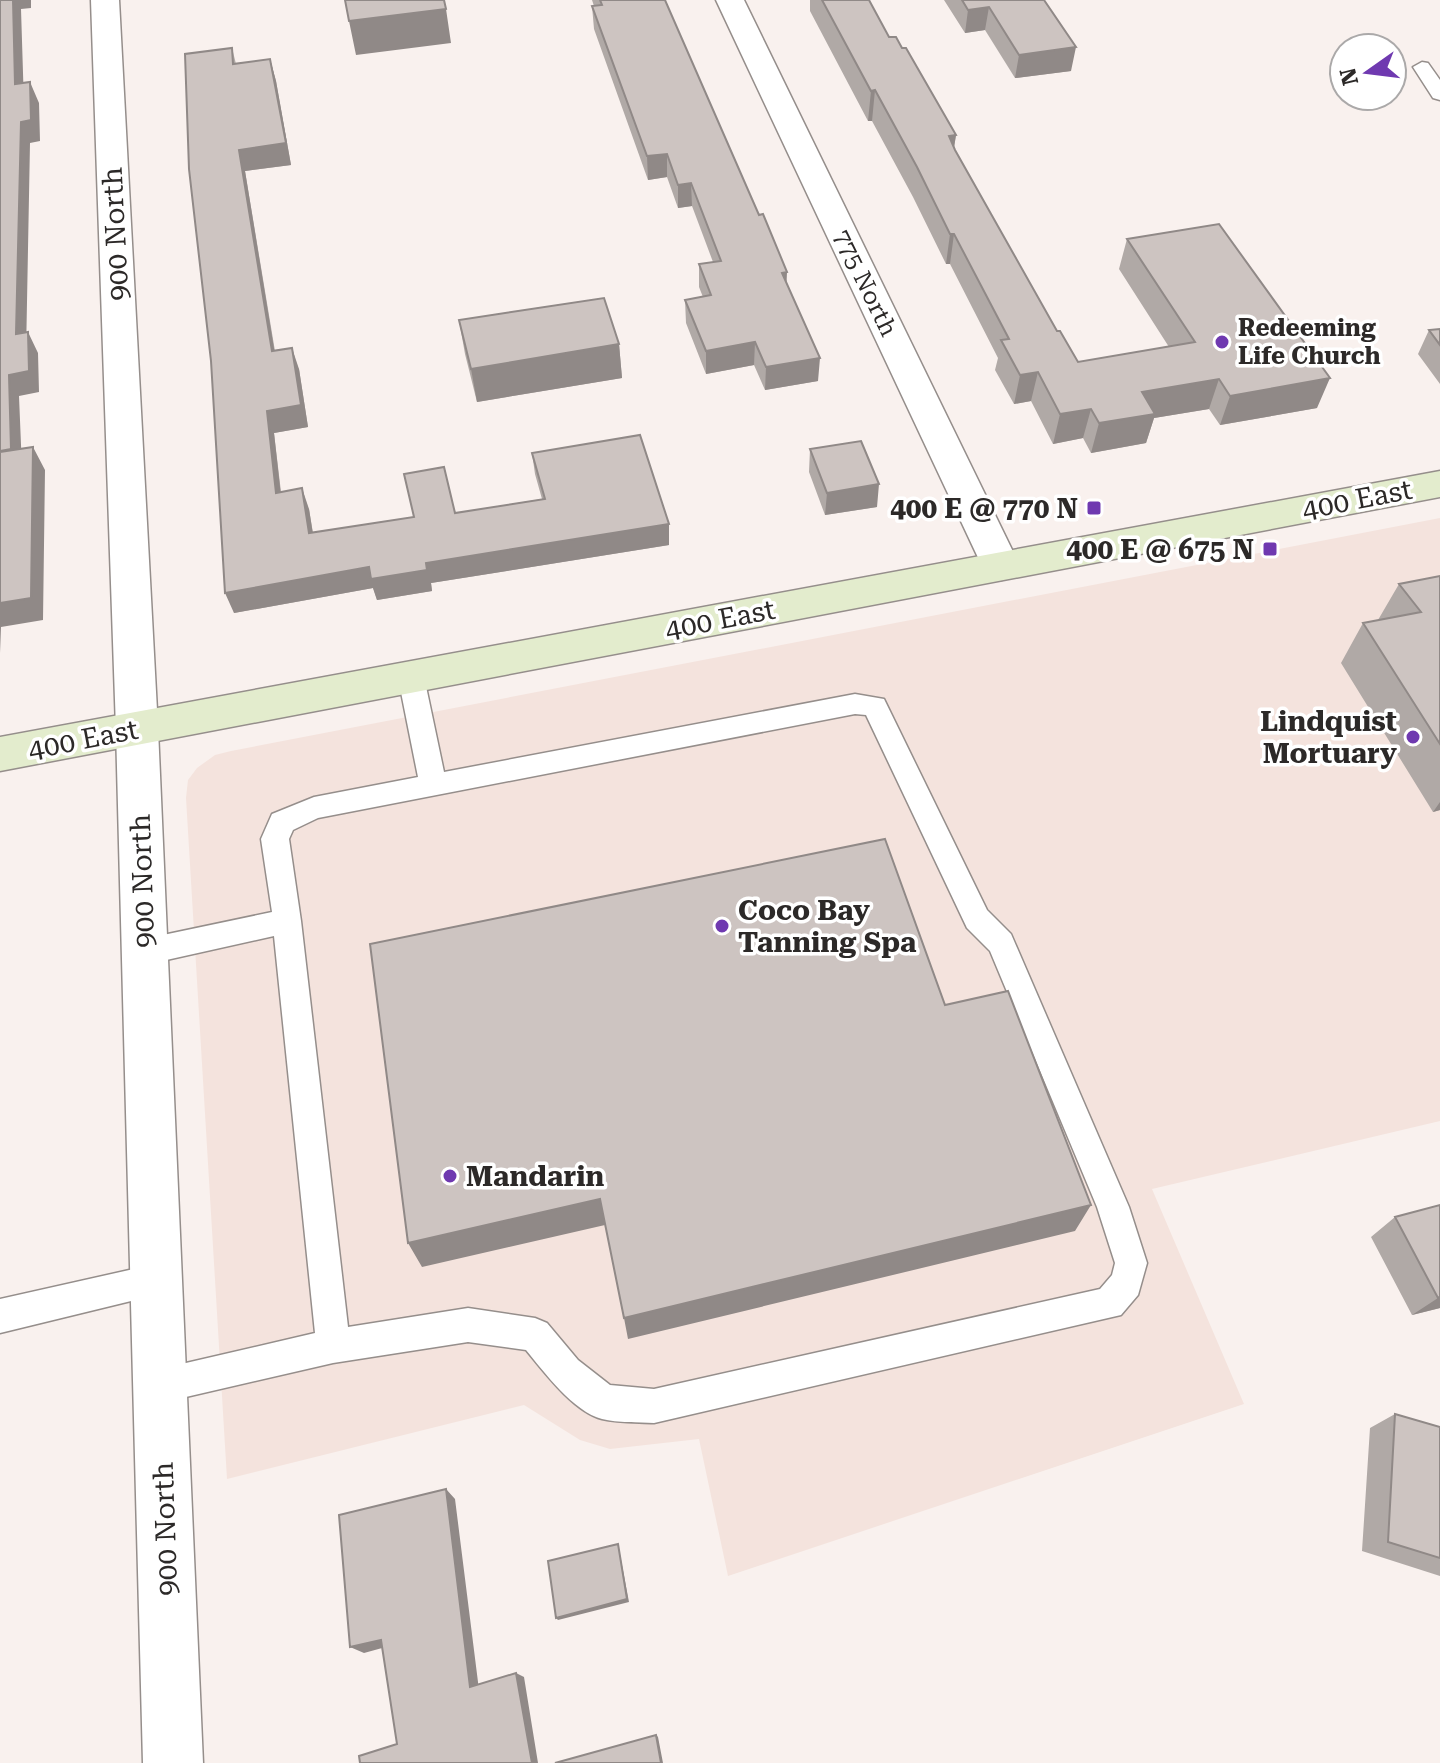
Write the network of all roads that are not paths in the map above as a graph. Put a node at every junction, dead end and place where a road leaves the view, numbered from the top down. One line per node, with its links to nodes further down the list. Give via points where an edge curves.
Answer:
1 (105, 0): 8 (street, 900 North)
2 (730, 0): 6 (street, 775 North)
3 (1422, 67): 4 (lane)
4 (1440, 94)
5 (1440, 484): 6 (main road, 400 East)
6 (1001, 566): 7 (main road, 400 East)
7 (411, 677): 8 (main road, 400 East); 10 (lane)
8 (137, 729): 9 (main road, 400 East); 12 (street, 900 North)
9 (0, 754)
10 (433, 785): 11 (lane, via 314,808 282,822 275,839); 15 (lane, via 855,704 875,706 977,919 1001,943 1113,1207 1131,1263 1126,1283 1109,1303 654,1406 603,1402 566,1372 535,1335 468,1325)
11 (287, 921): 12 (lane); 15 (lane)
12 (144, 952): 13 (street, 900 North)
13 (156, 1280): 14 (lane); 16 (street, 900 North)
14 (0, 1316)
15 (333, 1346): 16 (lane)
16 (160, 1386): 17 (street, 900 North)
17 (173, 1763)

